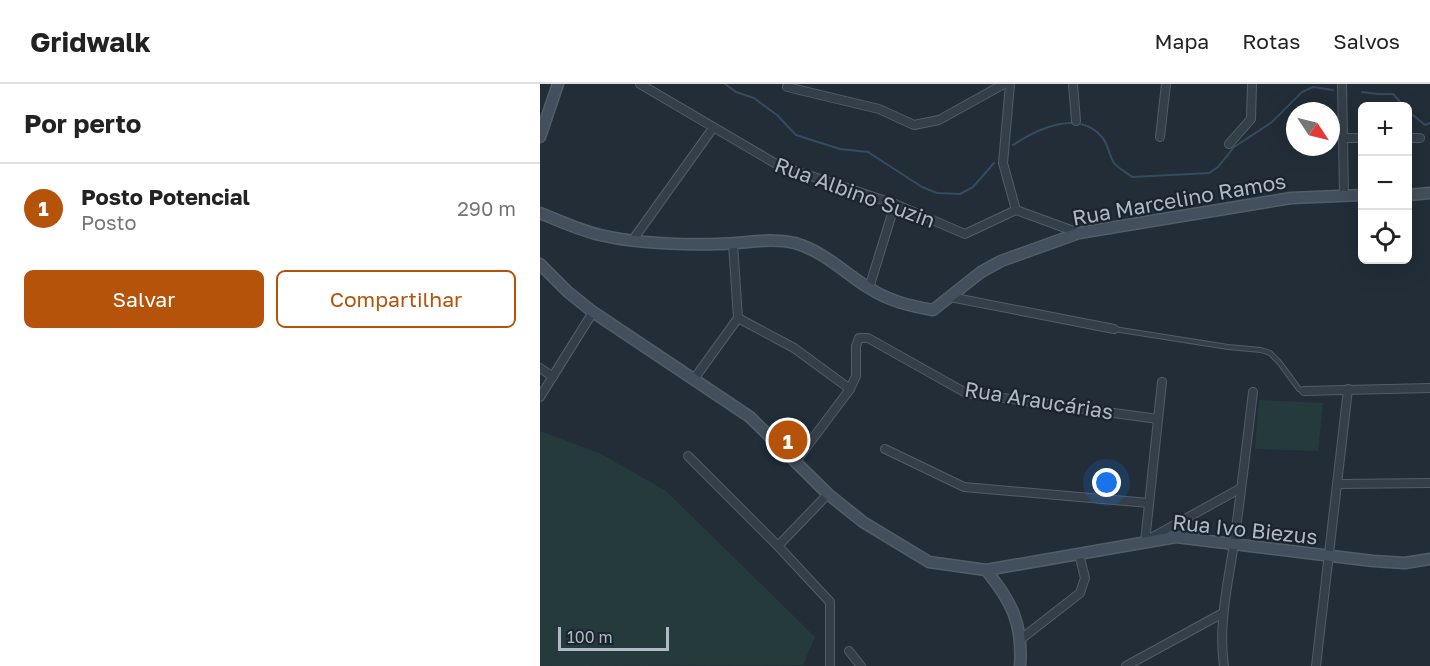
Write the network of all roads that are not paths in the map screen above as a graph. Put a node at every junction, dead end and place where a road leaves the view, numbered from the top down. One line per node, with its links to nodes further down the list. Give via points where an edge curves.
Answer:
1 (558, 84): 12 (main road)
2 (640, 84): 11 (street, Rua Albino Suzin)
3 (1004, 84): 9 (street, via 939,120 914,125 879,109)
4 (1010, 84): 24 (street, via 1003,163)
5 (1073, 84): 10 (street)
6 (1166, 84): 13 (street)
7 (1252, 84): 18 (street, via 1251,119)
8 (1342, 84): 14 (street)
9 (787, 87)
10 (1076, 121)
11 (713, 128): 23 (street, Rua Albino Suzin, via 778,165); 27 (street)
12 (540, 137)
13 (1160, 137)
14 (1343, 138): 15 (street); 20 (street)
15 (1358, 138)
16 (1412, 138): 17 (street)
17 (1420, 138)
18 (1229, 144)
19 (1430, 193): 22 (main road)
20 (1344, 195): 21 (main road, Rua Marcelino Ramos); 26 (main road, Rua Marcelino Ramos, via 1291,198)
21 (1358, 195)
22 (1412, 195)
23 (896, 204): 24 (street, Rua Albino Suzin, via 965,234); 30 (street)
24 (1016, 210): 26 (street)
25 (540, 213): 27 (main road, Rua Marcelino Ramos)
26 (1079, 233): 31 (main road, Rua Marcelino Ramos, via 1001,261)
27 (632, 241): 28 (main road, Rua Marcelino Ramos)
28 (733, 244): 30 (main road, Rua Marcelino Ramos, via 767,240 806,246); 33 (street)
29 (540, 264): 32 (main road, Rua Ivo Biezus)
30 (869, 288): 31 (main road, Rua Marcelino Ramos, via 891,301 933,310)
31 (950, 297): 34 (street)
32 (593, 312): 36 (street); 37 (main road, Rua Ivo Biezus)
33 (738, 318): 37 (street); 40 (street, via 794,348)
34 (1114, 329): 42 (lane, via 1270,353)
35 (540, 368): 36 (street)
36 (553, 377): 44 (street)
37 (694, 379): 48 (main road, Rua Ivo Biezus, via 750,417)
38 (1162, 382): 45 (street)
39 (1430, 388): 41 (street)
40 (849, 389): 45 (street, Rua Araucárias, via 856,376 856,346 859,338 868,338 966,393); 48 (street, Rua Araucárias)
41 (1348, 389): 42 (street); 50 (street)
42 (1304, 391)
43 (1253, 392): 51 (street)
44 (540, 397)
45 (1158, 418): 53 (street)
46 (885, 449): 53 (street, via 964,487)
47 (688, 456): 56 (street)
48 (796, 461): 52 (main road, Rua Ivo Biezus)
49 (1430, 483): 50 (street)
50 (1337, 484): 58 (street)
51 (1241, 488): 54 (street); 55 (street)
52 (828, 494): 56 (street); 60 (main road, Rua Ivo Biezus, via 863,522 929,562)
53 (1149, 503): 54 (street)
54 (1145, 542): 55 (main road, Rua Ivo Biezus, via 1176,537); 57 (main road, Rua Ivo Biezus)
55 (1234, 543): 58 (main road, Rua Ivo Biezus); 61 (street)
56 (778, 546): 65 (street, via 830,602)
57 (1079, 554): 60 (main road, Rua Ivo Biezus); 62 (street, via 1084,578 1080,593)
58 (1328, 557): 59 (main road, Rua Ivo Biezus, via 1405,563); 69 (street)
59 (1430, 559)
60 (986, 570): 62 (main road, via 1006,595)
61 (1223, 613): 67 (street); 68 (street)
62 (1021, 639): 64 (main road)
63 (849, 651): 66 (street)
64 (1018, 664)
65 (830, 666)
66 (861, 666)
67 (1126, 666)
68 (1224, 666)
69 (1316, 666)

